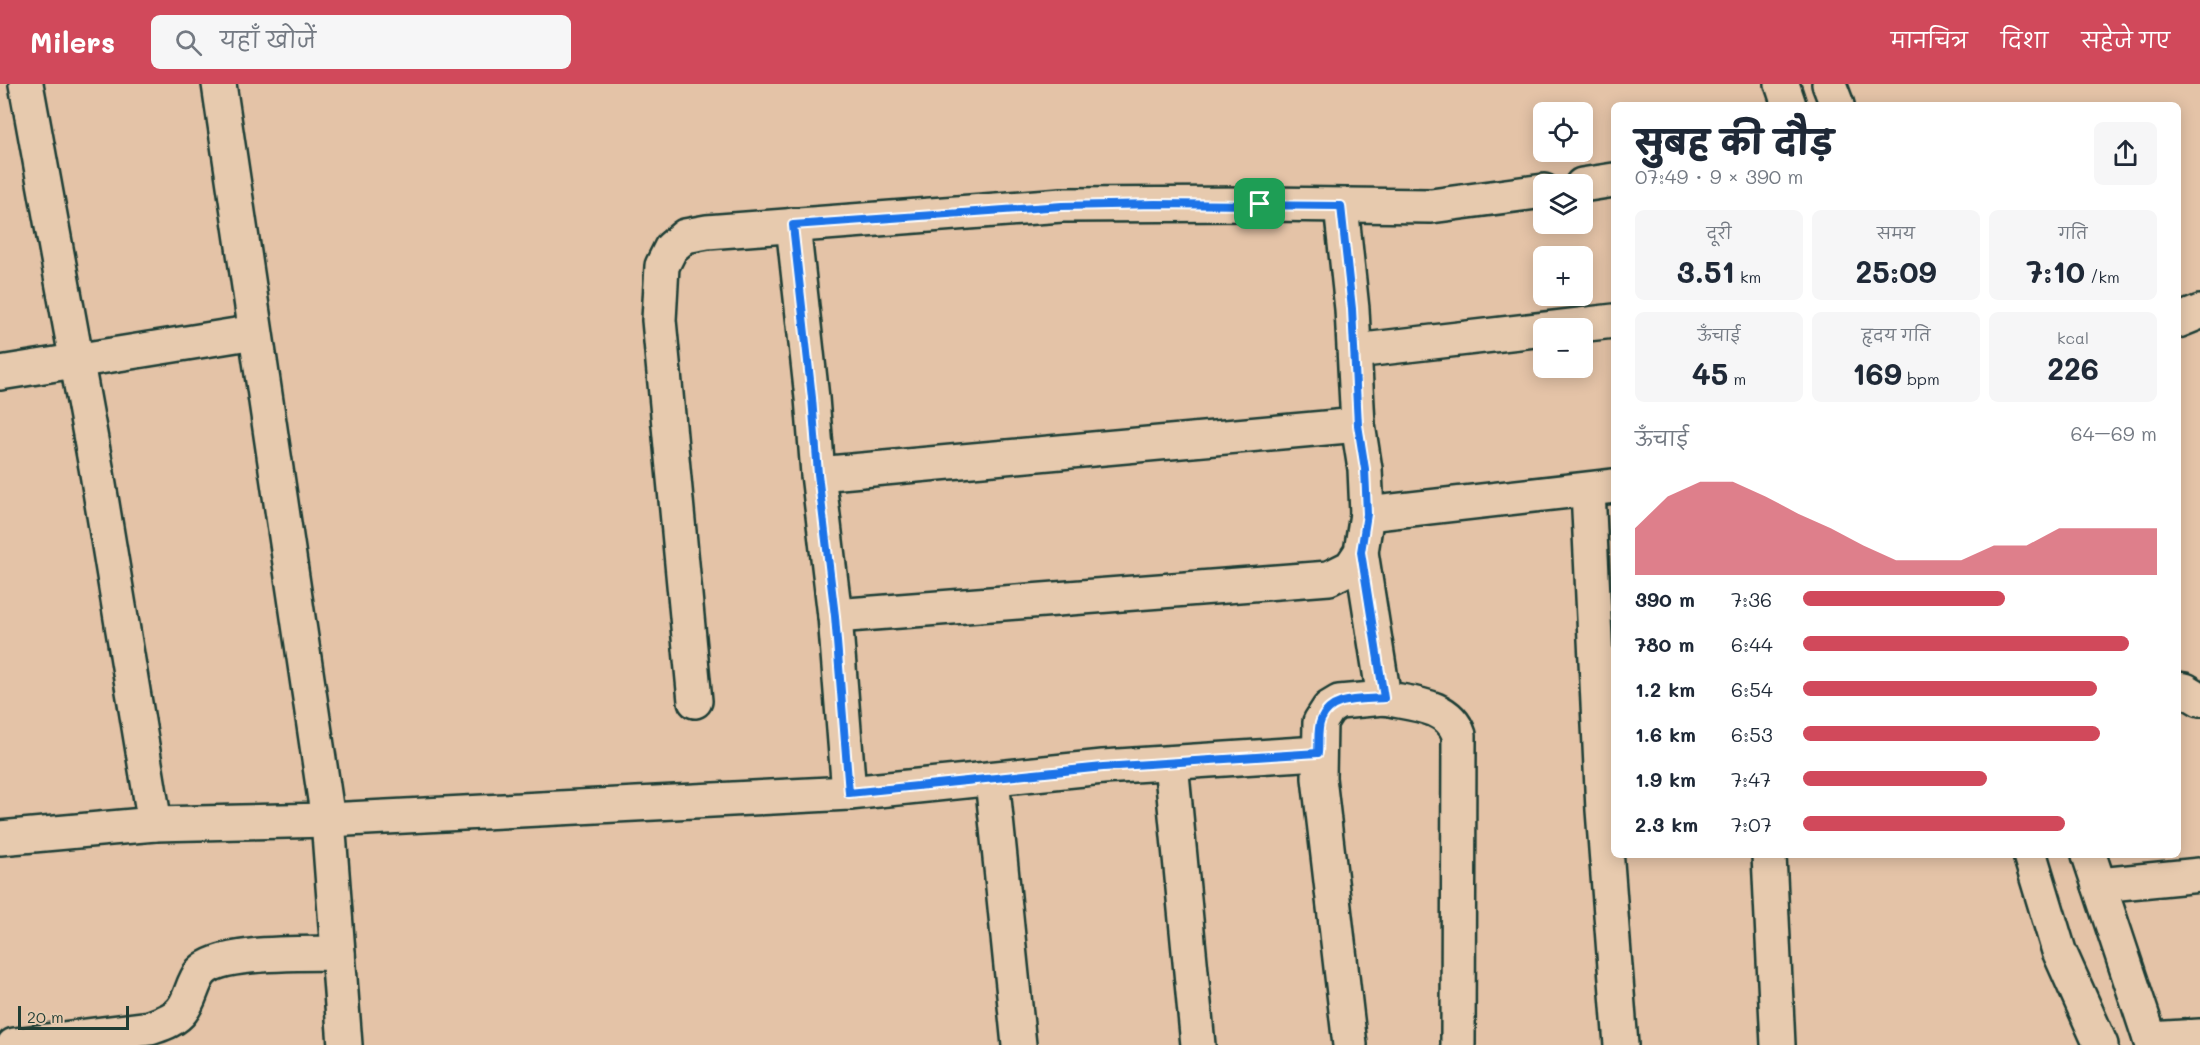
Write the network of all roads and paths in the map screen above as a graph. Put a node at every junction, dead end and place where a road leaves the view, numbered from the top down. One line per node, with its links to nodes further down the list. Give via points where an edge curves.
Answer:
1 (26, 84): 17 (street)
2 (219, 84): 15 (street)
3 (1782, 84): 5 (street)
4 (1829, 84): 6 (street)
5 (1788, 102)
6 (1836, 102)
7 (1611, 180): 8 (street)
8 (1593, 183)
9 (1533, 192): 10 (street, via 1431,206)
10 (1341, 206): 11 (street, via 1062,206); 16 (street)
11 (793, 225): 20 (street); 28 (street, via 685,236 671,248 662,266 659,320)
12 (2200, 312): 13 (street)
13 (2181, 320)
14 (1611, 321): 16 (street)
15 (255, 332): 17 (street); 33 (street)
16 (1355, 351): 19 (street)
17 (76, 361): 18 (street); 34 (street)
18 (0, 374)
19 (1358, 425): 20 (street); 22 (street)
20 (818, 474): 24 (street)
21 (1601, 488): 22 (street); 49 (street, via 1603,810)
22 (1367, 514): 23 (street)
23 (1361, 552): 24 (street, via 1351,567 1329,578); 26 (street)
24 (835, 616): 32 (street)
25 (2181, 689): 27 (street)
26 (1384, 698): 29 (street, via 1339,702 1329,708 1320,722); 48 (street, via 1438,710 1456,724 1459,735)
27 (2200, 699)
28 (695, 701)
29 (1318, 753): 30 (street); 47 (street)
30 (1171, 763): 31 (street); 46 (street)
31 (992, 779): 32 (street); 45 (street)
32 (849, 793): 33 (street)
33 (328, 820): 34 (street); 40 (street)
34 (154, 824): 35 (street)
35 (0, 838)
36 (1769, 858): 50 (street)
37 (2031, 858): 51 (street, via 2059,951)
38 (2094, 870): 39 (street); 42 (street)
39 (2200, 875)
40 (338, 953): 43 (street, via 232,957 202,971 183,1010 160,1024); 44 (street)
41 (2200, 1036): 42 (street)
42 (2151, 1042)
43 (14, 1045)
44 (345, 1045)
45 (1019, 1045)
46 (1198, 1045)
47 (1350, 1045)
48 (1458, 1045)
49 (1621, 1045)
50 (1778, 1045)
51 (2102, 1045)

